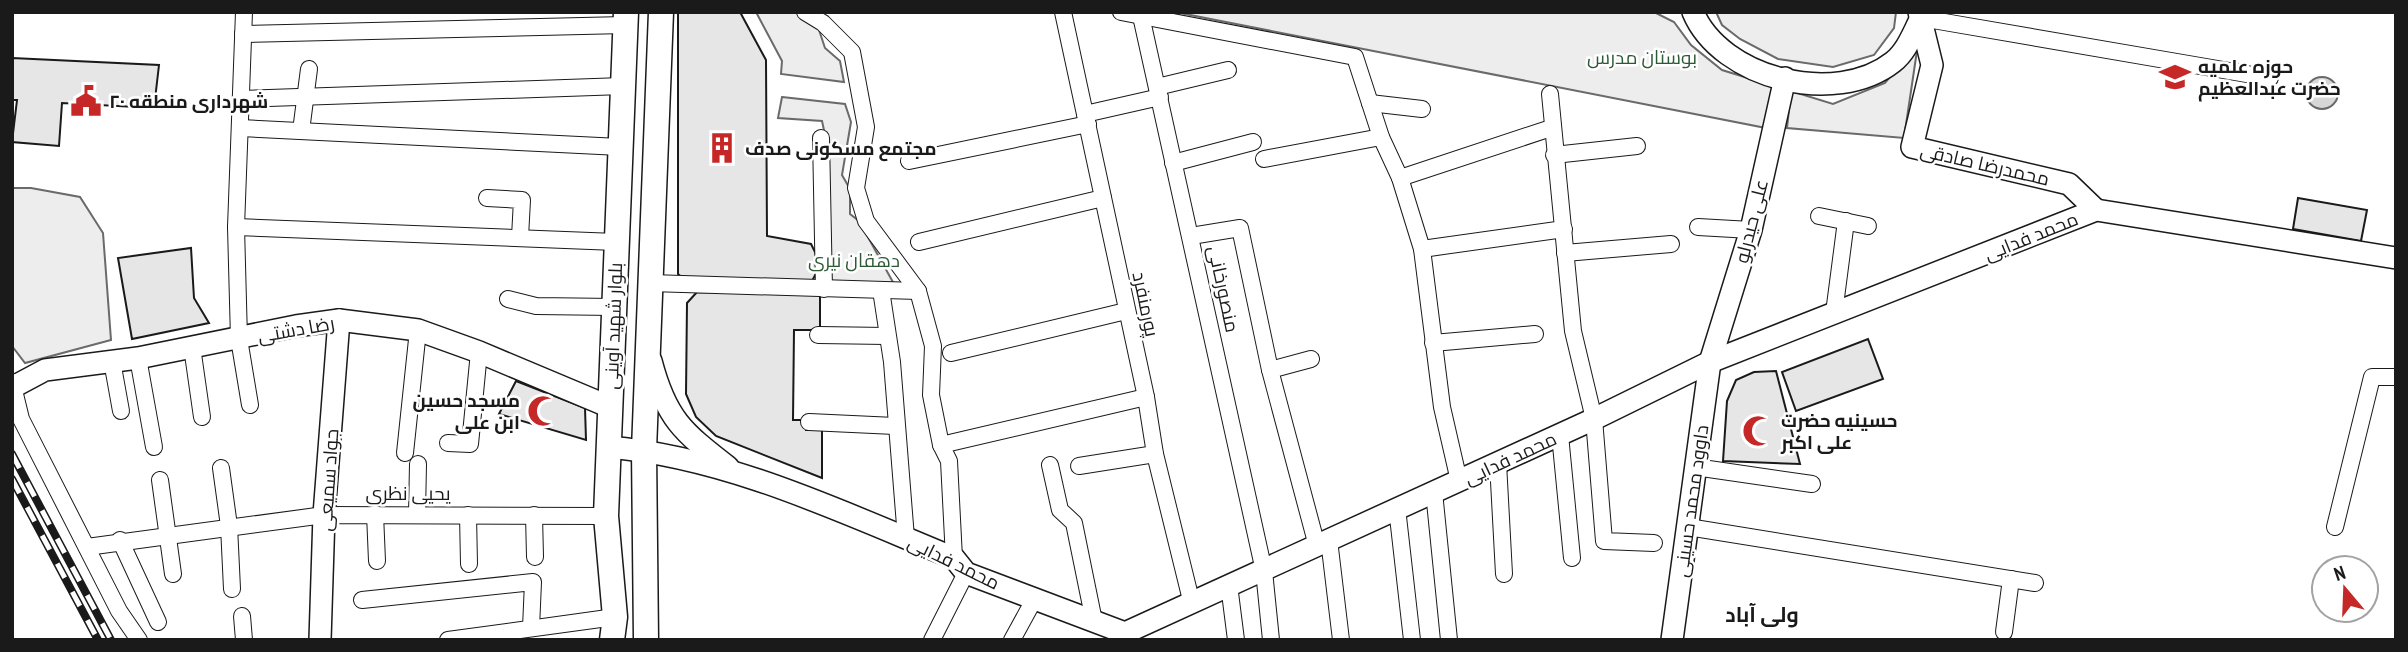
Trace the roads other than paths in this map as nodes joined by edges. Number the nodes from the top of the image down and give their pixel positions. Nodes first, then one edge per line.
1 (244, 12) edge
2 (661, 12) edge
3 (805, 12) edge
4 (1063, 12) edge
5 (1121, 12) edge
6 (1691, 14) edge
7 (1920, 15) edge
8 (1141, 16) junction
9 (626, 19) edge
10 (460, 20) edge
11 (243, 34) junction
12 (309, 69) dead end
13 (1228, 69) dead end
14 (1785, 78) junction
15 (2270, 78) dead end
16 (623, 86) junction
17 (1159, 92) junction
18 (1550, 94) dead end
19 (306, 96) junction
20 (241, 99) junction
21 (1370, 103) junction
22 (1422, 109) dead end
23 (1086, 119) junction
24 (240, 128) junction
25 (1551, 128) junction
26 (301, 131) junction
27 (1381, 137) junction
28 (821, 138) dead end
29 (1253, 142) dead end
30 (1637, 146) dead end
31 (620, 147) junction
32 (1555, 155) junction
33 (1264, 159) dead end
34 (909, 161) dead end
35 (1173, 163) junction
36 (1400, 178) junction
37 (487, 198) dead end
38 (1103, 198) junction
39 (2096, 210) junction
40 (1819, 216) dead end
41 (1846, 221) junction
42 (1868, 226) dead end
43 (236, 227) junction
44 (1698, 227) dead end
45 (1564, 229) junction
46 (1751, 230) junction
47 (1191, 236) junction
48 (520, 237) junction
49 (616, 242) junction
50 (919, 242) dead end
51 (1671, 244) dead end
52 (1422, 249) junction
53 (1565, 253) junction
54 (2396, 258) edge
55 (650, 283) junction
56 (824, 289) junction
57 (881, 290) junction
58 (918, 291) junction
59 (508, 299) dead end
60 (614, 307) junction
61 (1126, 311) junction
62 (1833, 313) junction
63 (339, 320) junction
64 (418, 330) junction
65 (1535, 334) dead end
66 (818, 335) dead end
67 (887, 336) junction
68 (239, 339) junction
69 (1433, 343) junction
70 (192, 347) junction
71 (648, 351) junction
72 (479, 352) junction
73 (951, 353) dead end
74 (138, 358) junction
75 (1311, 359) dead end
76 (111, 361) junction
77 (1710, 362) junction
78 (1270, 370) junction
79 (2396, 377) edge
80 (14, 384) edge
81 (1146, 397) junction
82 (250, 405) dead end
83 (610, 407) junction
84 (121, 411) dead end
85 (202, 417) dead end
86 (1594, 419) junction
87 (809, 422) dead end
88 (895, 426) junction
89 (1560, 435) junction
90 (448, 443) dead end
91 (941, 445) junction
92 (154, 447) dead end
93 (608, 447) junction
94 (644, 450) junction
95 (1155, 454) junction
96 (1498, 463) junction
97 (1050, 465) dead end
98 (1079, 466) dead end
99 (1695, 467) junction
100 (221, 468) dead end
101 (736, 473) junction
102 (160, 480) dead end
103 (1459, 481) junction
104 (1812, 484) dead end
105 (1434, 492) junction
106 (1397, 508) junction
107 (375, 514) junction
108 (417, 514) junction
109 (324, 515) junction
110 (468, 515) junction
111 (534, 515) junction
112 (606, 516) junction
113 (229, 526) junction
114 (1688, 527) junction
115 (2335, 527) dead end
116 (167, 534) junction
117 (906, 538) junction
118 (120, 540) junction
119 (1323, 543) junction
120 (1654, 543) dead end
121 (87, 547) junction
122 (535, 557) dead end
123 (1572, 558) dead end
124 (377, 561) dead end
125 (469, 564) dead end
126 (960, 565) junction
127 (1264, 571) junction
128 (173, 574) dead end
129 (1504, 574) dead end
130 (2011, 579) junction
131 (2035, 583) dead end
132 (1229, 586) junction
133 (232, 589) dead end
134 (1035, 598) junction
135 (362, 600) dead end
136 (1192, 604) junction
137 (242, 616) dead end
138 (1094, 621) junction
139 (158, 622) dead end
140 (531, 628) junction
141 (613, 629) edge
142 (2004, 632) dead end
143 (1126, 636) edge
144 (139, 640) edge
145 (244, 640) edge
146 (320, 640) edge
147 (448, 640) edge
148 (646, 640) edge
149 (932, 640) edge
150 (1012, 640) edge
151 (1236, 640) edge
152 (1271, 640) edge
153 (1341, 640) edge
154 (1412, 640) edge
155 (1449, 640) edge
156 (1672, 640) edge

1 - 11 street
2 - 55 main road, بلوار شهید آوینی
3 - 58 street
4 - 23 street, پورمنفرد
5 - 8 street
6 - 14 street
7 - 14 street
7 - 15 street
7 - 39 street, محمدرضا صادقی
8 - 17 street, منصورخانی
8 - 21 street
9 - 10 street
9 - 16 main road, بلوار شهید آوینی
10 - 11 street
11 - 20 street
12 - 19 street
13 - 17 street
14 - 46 street, علی حیدرلو
16 - 19 street
16 - 31 main road, بلوار شهید آوینی
17 - 23 street
17 - 35 street, منصورخانی
18 - 25 street
19 - 20 street
19 - 26 street
20 - 24 street
21 - 22 street
21 - 27 street
23 - 34 street
23 - 38 street, پورمنفرد
24 - 26 street
24 - 43 street
25 - 32 street
25 - 36 street
26 - 31 street
27 - 33 street
27 - 36 street
28 - 56 street
29 - 35 street
30 - 32 street
31 - 49 main road, بلوار شهید آوینی
32 - 45 street
35 - 47 street, منصورخانی
36 - 52 street
37 - 48 street
38 - 50 street
38 - 61 street, پورمنفرد
39 - 54 street, محمد فدایی
39 - 62 street, محمد فدایی
40 - 41 street
41 - 42 street
41 - 62 street
43 - 48 street
43 - 68 street
44 - 46 street
45 - 52 street
45 - 53 street
46 - 77 street, علی حیدرلو
47 - 78 street
47 - 127 street, منصورخانی
48 - 49 street
49 - 60 main road, بلوار شهید آوینی
51 - 53 street
52 - 69 street
53 - 86 street
55 - 56 street
55 - 71 main road, بلوار شهید آوینی
56 - 57 street
57 - 58 street
57 - 67 street
58 - 91 street
59 - 60 street
60 - 83 main road, بلوار شهید آوینی
61 - 73 street
61 - 81 street, پورمنفرد
62 - 77 street, محمد فدایی
63 - 64 street, رضا دشتی
63 - 68 street, رضا دشتی
63 - 109 street, جواد سمیعی
64 - 72 street, رضا دشتی
64 - 108 street
65 - 69 street
66 - 67 street
67 - 88 street
68 - 70 street, رضا دشتی
68 - 82 street
69 - 103 street
70 - 74 street, رضا دشتی
70 - 85 street
71 - 94 main road, بلوار شهید آوینی
71 - 101 street
72 - 83 street, رضا دشتی
72 - 90 street
74 - 76 street, رضا دشتی
74 - 92 street
75 - 78 street
76 - 80 street, رضا دشتی
76 - 84 street
77 - 86 street, محمد فدایی
77 - 99 street, داوود محمد حسینی
78 - 119 street
79 - 115 street
80 - 121 street
81 - 91 street
81 - 95 street, پورمنفرد
83 - 93 main road, بلوار شهید آوینی
86 - 89 street, محمد فدایی
86 - 120 street
87 - 88 street
88 - 117 street
89 - 96 street, محمد فدایی
89 - 123 street
91 - 126 street
93 - 94 street, محمد فدایی
93 - 112 main road, بلوار شهید آوینی
94 - 101 street, محمد فدایی
94 - 148 main road, بلوار شهید آوینی
95 - 98 street
95 - 136 street, پورمنفرد
96 - 103 street, محمد فدایی
96 - 129 street
97 - 138 street
99 - 104 street
99 - 114 street, داوود محمد حسینی
100 - 113 street
101 - 117 street, محمد فدایی
102 - 116 street
103 - 105 street, محمد فدایی
105 - 106 street, محمد فدایی
105 - 155 street
106 - 119 street, محمد فدایی
106 - 154 street
107 - 108 street, یحیی نظری
107 - 109 street, یحیی نظری
107 - 124 street
108 - 110 street, یحیی نظری
109 - 113 street, یحیی نظری
109 - 146 street, جواد سمیعی
110 - 111 street, یحیی نظری
110 - 125 street
111 - 112 street, یحیی نظری
111 - 122 street
112 - 141 main road, بلوار شهید آوینی
113 - 116 street, یحیی نظری
113 - 133 street
114 - 130 street
114 - 156 street, داوود محمد حسینی
116 - 118 street, یحیی نظری
116 - 128 street
117 - 126 street, محمد فدایی
118 - 121 street, یحیی نظری
118 - 139 street
119 - 127 street, محمد فدایی
119 - 153 street
121 - 144 street
126 - 134 street, محمد فدایی
126 - 149 street
127 - 132 street, محمد فدایی
127 - 152 street, منصورخانی
130 - 131 street
130 - 142 street
132 - 136 street, محمد فدایی
132 - 151 street
134 - 138 street, محمد فدایی
134 - 150 street
135 - 140 street
136 - 143 street, محمد فدایی
137 - 145 street
138 - 143 street, محمد فدایی
140 - 141 street
140 - 147 street

